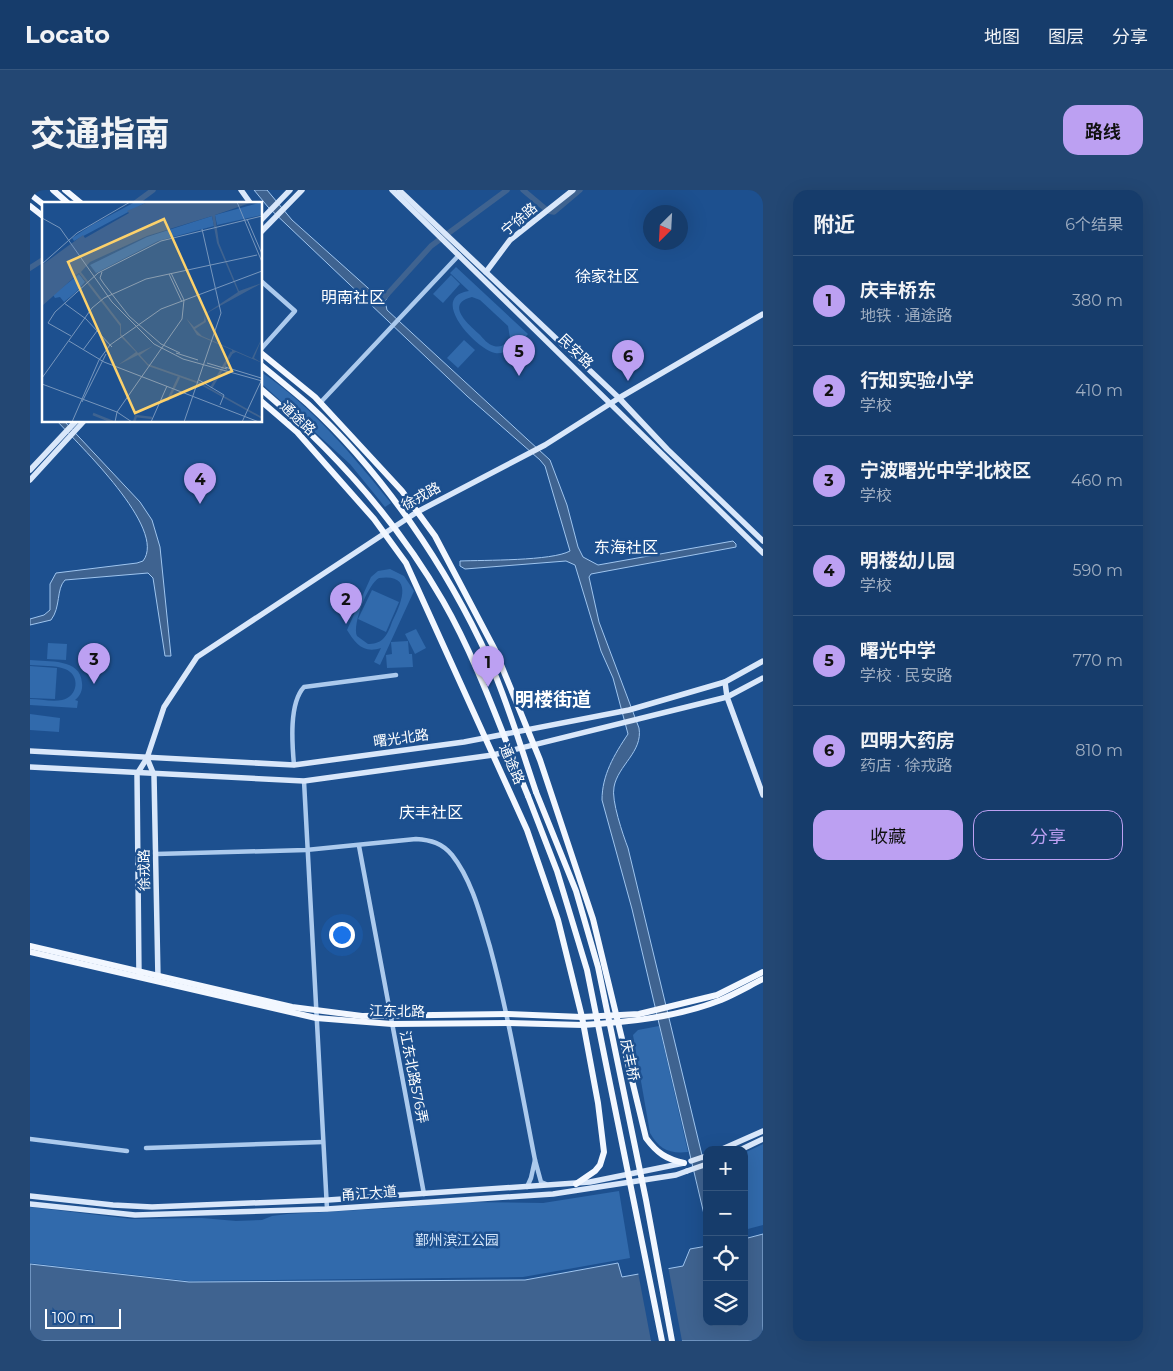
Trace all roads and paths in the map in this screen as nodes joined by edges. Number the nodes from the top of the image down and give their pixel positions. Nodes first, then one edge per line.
1 (53, 190) edge
2 (65, 190) edge
3 (241, 190) edge
4 (290, 190) edge
5 (302, 190) edge
6 (392, 190) edge
7 (399, 190) edge
8 (573, 190) edge
9 (30, 194) edge
10 (67, 202) edge
11 (80, 202) edge
12 (250, 202) edge
13 (42, 203) edge
14 (30, 206) edge
15 (42, 215) edge
16 (263, 218) edge
17 (267, 226) junction
18 (436, 229) junction
19 (262, 231) edge
20 (452, 244) junction
21 (459, 255) junction
22 (486, 272) junction
23 (262, 282) edge
24 (763, 314) edge
25 (262, 348) edge
26 (262, 354) edge
27 (262, 366) edge
28 (262, 390) edge
29 (619, 398) junction
30 (262, 402) edge
31 (320, 403) junction
32 (612, 403) junction
33 (81, 422) edge
34 (58, 444) junction
35 (30, 470) edge
36 (30, 480) edge
37 (417, 512) junction
38 (406, 519) junction
39 (395, 526) junction
40 (384, 533) junction
41 (763, 541) edge
42 (763, 553) edge
43 (763, 661) edge
44 (396, 675) dead end
45 (763, 678) edge
46 (725, 682) junction
47 (727, 697) junction
48 (528, 729) junction
49 (516, 732) junction
50 (503, 735) junction
51 (487, 738) junction
52 (534, 744) junction
53 (521, 747) junction
54 (509, 750) junction
55 (30, 752) edge
56 (493, 755) junction
57 (147, 758) junction
58 (294, 765) junction
59 (30, 767) edge
60 (137, 774) junction
61 (154, 775) junction
62 (304, 781) junction
63 (536, 792) joint
64 (763, 795) edge
65 (528, 796) joint
66 (359, 846) junction
67 (306, 850) junction
68 (156, 854) junction
69 (30, 946) edge
70 (30, 952) edge
71 (763, 972) edge
72 (139, 975) junction
73 (158, 979) junction
74 (763, 979) edge
75 (671, 1011) junction
76 (508, 1014) junction
77 (316, 1015) junction
78 (390, 1016) junction
79 (582, 1017) junction
80 (619, 1019) junction
81 (509, 1023) junction
82 (392, 1024) junction
83 (583, 1025) junction
84 (763, 1131) edge
85 (30, 1139) edge
86 (763, 1139) edge
87 (323, 1142) junction
88 (729, 1146) edge
89 (748, 1146) edge
90 (146, 1148) dead end
91 (127, 1151) dead end
92 (703, 1157) edge
93 (535, 1160) junction
94 (684, 1163) junction
95 (703, 1165) edge
96 (576, 1184) junction
97 (552, 1186) junction
98 (526, 1188) junction
99 (424, 1194) junction
100 (30, 1196) edge
101 (328, 1200) junction
102 (30, 1204) edge
103 (327, 1208) junction
104 (662, 1341) edge
105 (672, 1341) edge

1 - 10 main road
2 - 11 main road
3 - 12 main road
4 - 16 main road
5 - 17 main road
6 - 18 main road, 民安路
7 - 18 main road, 民安路
8 - 22 main road, 宁徐路
9 - 13 main road
14 - 15 main road
16 - 17 main road
17 - 19 main road
18 - 20 main road, 民安路
20 - 21 main road, 民安路
20 - 22 main road, 民安路
21 - 31 street
21 - 32 main road, 民安路
22 - 29 main road, 民安路
23 - 25 street
24 - 29 main road, 徐戎路
26 - 31 main road, 通途路
27 - 38 main road, 通途路
28 - 39 main road, 通途路
29 - 32 main road, 徐戎路
29 - 41 main road, 民安路
30 - 40 main road, 通途路
31 - 37 main road, 通途路
32 - 37 main road, 徐戎路
32 - 42 main road, 民安路
33 - 34 main road
34 - 35 main road
34 - 36 main road
37 - 38 main road, 徐戎路
37 - 48 main road, 通途路
38 - 39 main road, 徐戎路
38 - 49 main road, 通途路
39 - 40 main road, 徐戎路
39 - 50 main road, 通途路
40 - 51 main road, 通途路
40 - 57 main road, 徐戎路
43 - 46 main road, 曙光北路
44 - 58 street
45 - 47 main road
46 - 47 main road
46 - 48 main road, 曙光北路
47 - 52 main road
47 - 64 main road
48 - 49 main road, 曙光北路
48 - 52 main road, 通途路
49 - 50 main road, 曙光北路
49 - 53 main road, 通途路
50 - 51 main road, 曙光北路
50 - 54 main road, 通途路
51 - 56 main road, 通途路
51 - 58 main road, 曙光北路
52 - 53 main road
52 - 80 main road, 通途路
53 - 54 main road
53 - 63 main road, 通途路
54 - 56 main road
54 - 65 main road, 通途路
55 - 57 main road, 曙光北路
56 - 62 main road
56 - 79 main road, 通途路
57 - 58 main road, 曙光北路
57 - 60 main road, 徐戎路
57 - 61 main road, 徐戎路
59 - 60 main road
60 - 61 main road
60 - 72 main road, 徐戎路
61 - 62 main road
61 - 68 main road, 徐戎路
62 - 67 street
63 - 105 main road, 庆丰桥, bridge
65 - 104 main road, 庆丰桥, bridge
66 - 67 street
66 - 76 street
66 - 78 street, 江东北路576弄
67 - 68 street
67 - 77 street
68 - 73 main road, 徐戎路
69 - 72 main road, 江东北路
70 - 72 main road, 江东北路
71 - 75 main road, 江东北路
72 - 73 main road, 江东北路
73 - 77 main road, 江东北路
74 - 75 main road, 江东北路
75 - 80 main road, 江东北路
76 - 78 main road, 江东北路
76 - 79 main road, 江东北路
76 - 81 street
77 - 78 main road, 江东北路
77 - 82 main road, 江东北路
77 - 87 street
78 - 82 street, 江东北路576弄
79 - 80 main road, 江东北路
79 - 83 main road, 通途路
80 - 83 main road, 江东北路
80 - 94 main road, 通途路
81 - 82 main road, 江东北路
81 - 83 main road, 江东北路
81 - 93 street
82 - 99 street, 江东北路576弄
83 - 96 main road, 通途路
84 - 88 main road
85 - 91 street
86 - 89 main road
87 - 90 street
87 - 101 street
92 - 94 main road, 甬江大道, bridge
93 - 97 street
93 - 98 street
94 - 96 main road, 甬江大道
95 - 103 main road, 甬江大道, bridge
96 - 97 main road, 甬江大道
97 - 98 main road, 甬江大道
98 - 99 main road, 甬江大道
99 - 101 main road, 甬江大道
100 - 101 main road, 甬江大道
101 - 103 street
102 - 103 main road, 甬江大道

